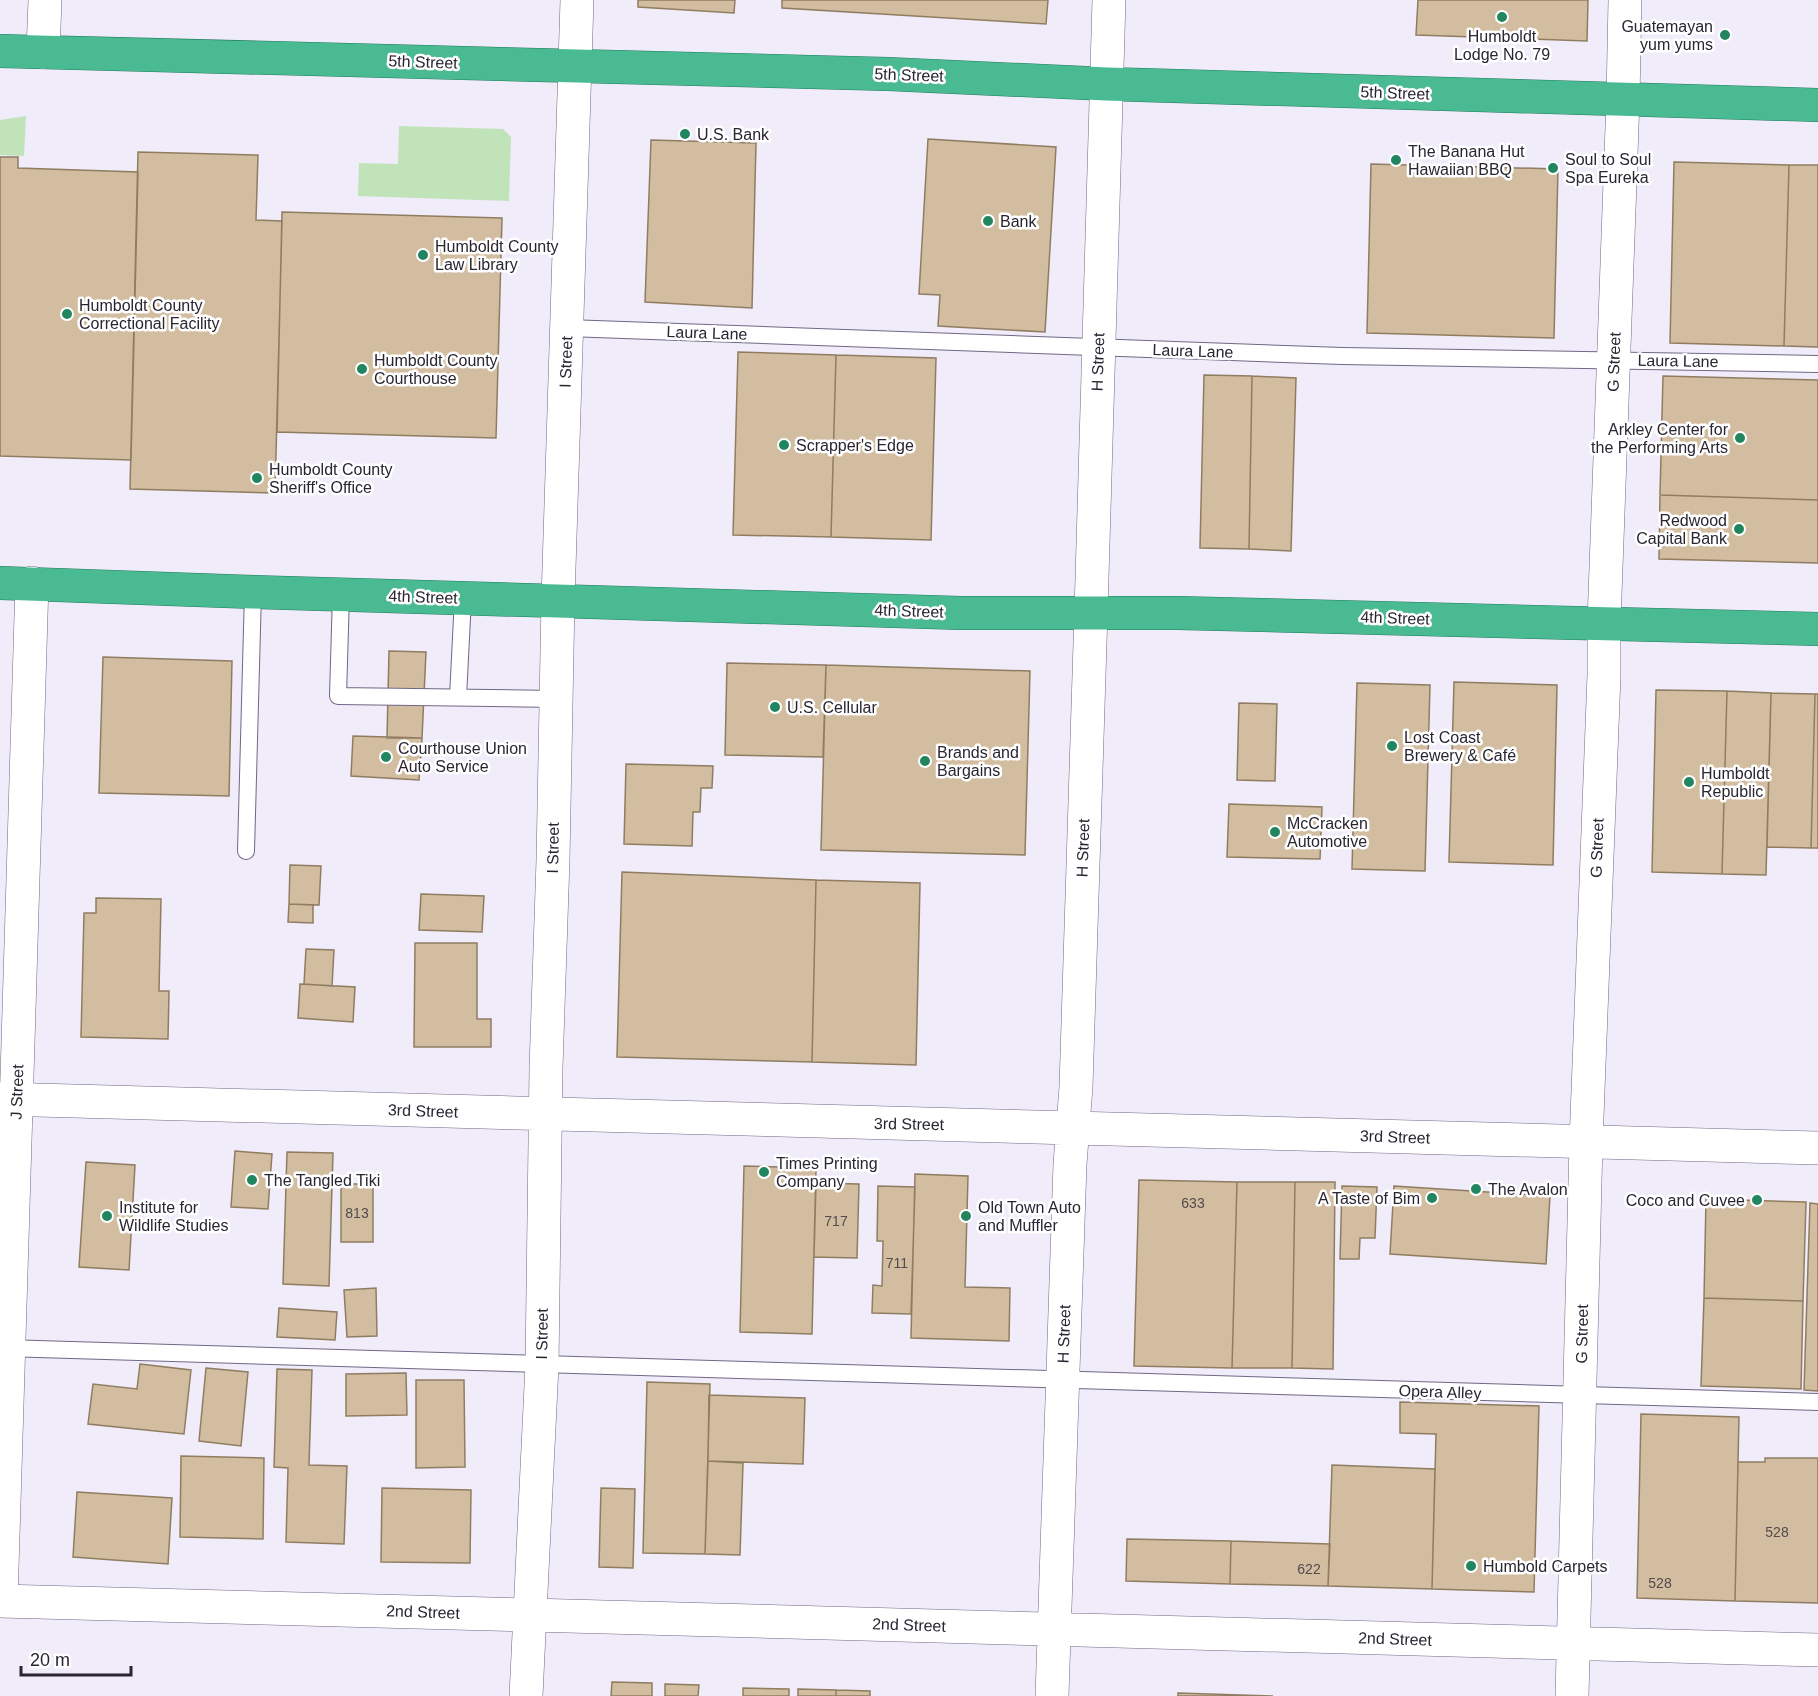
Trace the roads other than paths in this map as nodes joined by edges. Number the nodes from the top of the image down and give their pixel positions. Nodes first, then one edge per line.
1 (45, 0) edge
2 (577, 0) edge
3 (1109, 0) edge
4 (1625, 0) edge
5 (0, 51) edge
6 (43, 52) junction
7 (574, 67) junction
8 (1107, 84) junction
9 (1623, 99) junction
10 (1818, 105) edge
11 (567, 328) junction
12 (1098, 347) junction
13 (1614, 359) junction
14 (1818, 364) edge
15 (0, 583) edge
16 (32, 583) junction
17 (253, 592) junction
18 (341, 594) junction
19 (464, 598) junction
20 (558, 600) junction
21 (1090, 612) junction
22 (1604, 624) junction
23 (1818, 629) edge
24 (458, 697) junction
25 (556, 699) junction
26 (246, 851) dead end
27 (8, 1099) edge
28 (546, 1114) junction
29 (1073, 1129) junction
30 (1586, 1143) junction
31 (1818, 1148) edge
32 (5, 1348) edge
33 (542, 1365) junction
34 (1062, 1381) junction
35 (1581, 1396) junction
36 (1818, 1402) edge
37 (1, 1601) edge
38 (530, 1615) junction
39 (1055, 1630) junction
40 (1574, 1644) junction
41 (1818, 1650) edge
42 (526, 1696) edge
43 (1052, 1696) edge
44 (1572, 1696) edge

1 - 6 street
2 - 7 street, I Street
3 - 8 street, H Street
4 - 9 street, G Street
5 - 6 highway, 5th Street
6 - 7 highway, 5th Street
7 - 8 highway, 5th Street
7 - 11 street, I Street
8 - 9 highway, 5th Street
8 - 12 street, H Street
9 - 10 highway, 5th Street
9 - 13 street, G Street
11 - 12 lane, Laura Lane
11 - 20 street, I Street
12 - 13 lane, Laura Lane
12 - 21 street, H Street
13 - 14 lane, Laura Lane
13 - 22 street, G Street
15 - 16 highway, 4th Street
16 - 17 highway, 4th Street
16 - 27 street, J Street
17 - 18 highway, 4th Street
17 - 26 lane
18 - 19 highway, 4th Street
18 - 24 lane
19 - 20 highway, 4th Street
19 - 24 lane
20 - 21 highway, 4th Street
20 - 25 street, I Street
21 - 22 highway, 4th Street
21 - 29 street, H Street
22 - 23 highway, 4th Street
22 - 30 street, G Street
24 - 25 lane
25 - 28 street, I Street
27 - 28 street, 3rd Street
27 - 32 street, J Street
28 - 29 street, 3rd Street
28 - 33 street, I Street
29 - 30 street, 3rd Street
29 - 34 street, H Street
30 - 31 street, 3rd Street
30 - 35 street, G Street
32 - 33 lane, Opera Alley
32 - 37 street, J Street
33 - 34 lane, Opera Alley
33 - 38 street, I Street
34 - 35 lane, Opera Alley
34 - 39 street, H Street
35 - 36 lane, Opera Alley
35 - 40 street, G Street
37 - 38 street, 2nd Street
38 - 39 street, 2nd Street
38 - 42 street, I Street
39 - 40 street, 2nd Street
39 - 43 street, H Street
40 - 41 street, 2nd Street
40 - 44 street, G Street

